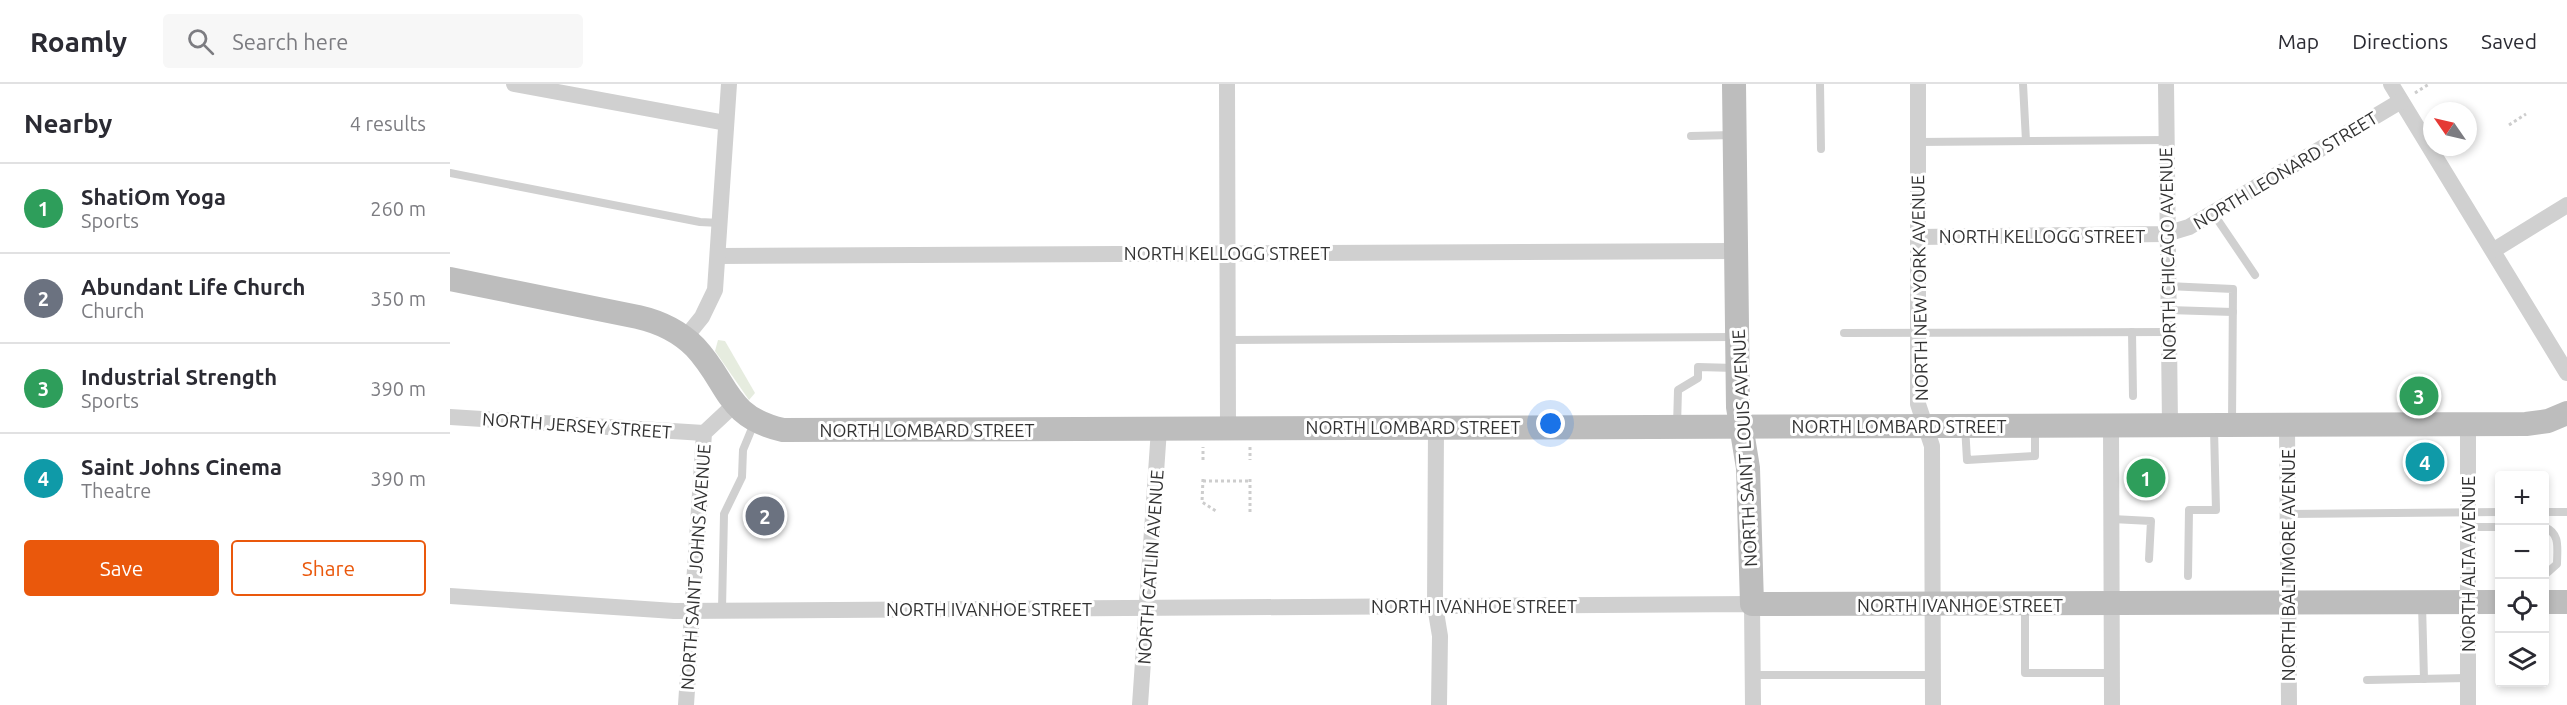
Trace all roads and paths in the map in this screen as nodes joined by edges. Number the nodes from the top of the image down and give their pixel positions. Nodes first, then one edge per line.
1 (514, 84) edge
2 (729, 84) edge
3 (1227, 84) edge
4 (1734, 84) edge
5 (1820, 84) edge
6 (1918, 84) edge
7 (2023, 84) edge
8 (2166, 84) edge
9 (2391, 84) edge
10 (2401, 101) junction
11 (2526, 114) dead end
12 (726, 123) junction
13 (2509, 125) dead end
14 (1734, 135) junction
15 (1691, 136) dead end
16 (2166, 140) junction
17 (2026, 141) junction
18 (1918, 142) junction
19 (1821, 149) dead end
20 (450, 173) edge
21 (2567, 205) edge
22 (2213, 213) junction
23 (720, 223) junction
24 (2166, 234) junction
25 (1918, 237) junction
26 (2494, 250) junction
27 (1736, 251) junction
28 (1228, 253) junction
29 (718, 256) junction
30 (2255, 275) dead end
31 (450, 279) edge
32 (2167, 286) junction
33 (2168, 310) junction
34 (2233, 312) junction
35 (2132, 332) junction
36 (2168, 332) junction
37 (1844, 333) dead end
38 (1920, 333) junction
39 (1737, 337) junction
40 (685, 338) junction
41 (1228, 340) junction
42 (1738, 368) junction
43 (2567, 373) edge
44 (2133, 396) dead end
45 (734, 405) junction
46 (2567, 413) edge
47 (450, 417) edge
48 (756, 420) junction
49 (2468, 423) junction
50 (2170, 425) junction
51 (2223, 425) junction
52 (2287, 425) junction
53 (1677, 426) junction
54 (1742, 426) junction
55 (1926, 426) junction
56 (1965, 426) junction
57 (2035, 426) junction
58 (2111, 426) junction
59 (1436, 427) junction
60 (1228, 428) junction
61 (1159, 429) junction
62 (704, 433) junction
63 (1203, 447) dead end
64 (1250, 447) dead end
65 (1203, 460) dead end
66 (1250, 460) dead end
67 (1216, 511) dead end
68 (1250, 512) dead end
69 (2549, 512) edge
70 (2567, 512) edge
71 (2495, 513) edge
72 (2288, 514) junction
73 (2112, 519) junction
74 (2468, 520) junction
75 (2495, 526) edge
76 (2549, 529) edge
77 (2149, 559) dead end
78 (2549, 571) edge
79 (2188, 576) dead end
80 (450, 596) edge
81 (2468, 602) junction
82 (2495, 602) edge
83 (2549, 602) edge
84 (2567, 602) edge
85 (2421, 603) junction
86 (1752, 604) junction
87 (2025, 604) junction
88 (2113, 604) junction
89 (2289, 604) junction
90 (1435, 606) junction
91 (1933, 606) junction
92 (722, 609) junction
93 (1148, 609) junction
94 (692, 610) junction
95 (2112, 673) junction
96 (1752, 675) junction
97 (1933, 675) junction
98 (2468, 678) junction
99 (2424, 679) junction
100 (2367, 680) dead end
101 (686, 705) edge
102 (1140, 705) edge
103 (1439, 705) edge
104 (1753, 705) edge
105 (1933, 705) edge
106 (2112, 705) edge
107 (2289, 705) edge
108 (2468, 705) edge

1 - 12 street
2 - 12 street
3 - 28 street
4 - 14 main road, NORTH SAINT LOUIS AVENUE
5 - 19 lane
6 - 18 street, NORTH NEW YORK AVENUE
7 - 17 lane
8 - 16 street, NORTH CHICAGO AVENUE
9 - 10 street
10 - 22 street, NORTH LEONARD STREET
10 - 26 street
11 - 13 path
12 - 23 street
14 - 15 lane
14 - 27 main road, NORTH SAINT LOUIS AVENUE
16 - 17 lane
16 - 24 street, NORTH CHICAGO AVENUE
17 - 18 lane
18 - 25 street, NORTH NEW YORK AVENUE
20 - 23 lane
21 - 26 street
22 - 24 street, NORTH LEONARD STREET
22 - 30 lane
23 - 29 street
24 - 25 street, NORTH KELLOGG STREET
24 - 32 street, NORTH CHICAGO AVENUE
25 - 38 street, NORTH NEW YORK AVENUE
26 - 43 street
27 - 28 street, NORTH KELLOGG STREET
27 - 39 main road, NORTH SAINT LOUIS AVENUE
28 - 29 street, NORTH KELLOGG STREET
28 - 41 street
29 - 40 street
31 - 40 main road, NORTH LOMBARD STREET
32 - 33 street, NORTH CHICAGO AVENUE
32 - 34 lane
33 - 34 lane
33 - 36 street, NORTH CHICAGO AVENUE
34 - 51 lane
35 - 36 lane
35 - 38 lane
35 - 44 lane
36 - 50 street, NORTH CHICAGO AVENUE
37 - 38 lane
38 - 55 street, NORTH NEW YORK AVENUE
39 - 41 lane
39 - 42 main road, NORTH SAINT LOUIS AVENUE
40 - 45 main road, NORTH LOMBARD STREET
41 - 60 street
42 - 53 lane
42 - 54 main road, NORTH SAINT LOUIS AVENUE
45 - 48 main road, NORTH LOMBARD STREET
45 - 62 street, NORTH SAINT JOHNS AVENUE
46 - 49 main road, NORTH LOMBARD STREET
47 - 62 street, NORTH JERSEY STREET
48 - 61 main road, NORTH LOMBARD STREET
48 - 92 lane
49 - 52 main road, NORTH LOMBARD STREET
49 - 74 street, NORTH ALTA AVENUE
50 - 51 main road, NORTH LOMBARD STREET
50 - 58 main road, NORTH LOMBARD STREET
51 - 52 main road, NORTH LOMBARD STREET
51 - 79 lane
52 - 72 street, NORTH BALTIMORE AVENUE
53 - 54 main road, NORTH LOMBARD STREET
53 - 59 main road, NORTH LOMBARD STREET
54 - 55 main road, NORTH LOMBARD STREET
54 - 86 main road, NORTH SAINT LOUIS AVENUE
55 - 56 main road, NORTH LOMBARD STREET
55 - 91 street, NORTH NEW YORK AVENUE
56 - 57 main road, NORTH LOMBARD STREET
56 - 57 lane
57 - 58 main road, NORTH LOMBARD STREET
58 - 73 street
59 - 60 main road, NORTH LOMBARD STREET
59 - 90 street
60 - 61 main road, NORTH LOMBARD STREET
61 - 93 street, NORTH CATLIN AVENUE
62 - 94 street, NORTH SAINT JOHNS AVENUE
63 - 65 path
64 - 66 path
67 - 68 path
69 - 70 lane
71 - 74 lane
72 - 74 lane
72 - 89 street, NORTH BALTIMORE AVENUE
73 - 77 lane
73 - 88 street
74 - 75 lane
74 - 81 street, NORTH ALTA AVENUE
76 - 78 lane
80 - 94 street, NORTH IVANHOE STREET
81 - 82 main road, NORTH IVANHOE STREET
81 - 85 main road, NORTH IVANHOE STREET
81 - 98 street, NORTH ALTA AVENUE
83 - 84 main road
85 - 89 main road, NORTH IVANHOE STREET
85 - 99 lane
86 - 90 street, NORTH IVANHOE STREET
86 - 91 main road, NORTH IVANHOE STREET
86 - 96 street, NORTH SAINT LOUIS AVENUE
87 - 88 main road, NORTH IVANHOE STREET
87 - 91 main road, NORTH IVANHOE STREET
87 - 95 lane
88 - 89 main road, NORTH IVANHOE STREET
88 - 95 street
89 - 107 street, NORTH BALTIMORE AVENUE
90 - 93 street, NORTH IVANHOE STREET
90 - 103 street
91 - 97 street, NORTH NEW YORK AVENUE
92 - 93 street, NORTH IVANHOE STREET
92 - 94 street, NORTH IVANHOE STREET
93 - 102 street, NORTH CATLIN AVENUE
94 - 101 street, NORTH SAINT JOHNS AVENUE
95 - 106 street
96 - 97 lane
96 - 104 street, NORTH SAINT LOUIS AVENUE
97 - 105 street, NORTH NEW YORK AVENUE
98 - 99 lane
98 - 108 street, NORTH ALTA AVENUE
99 - 100 lane

